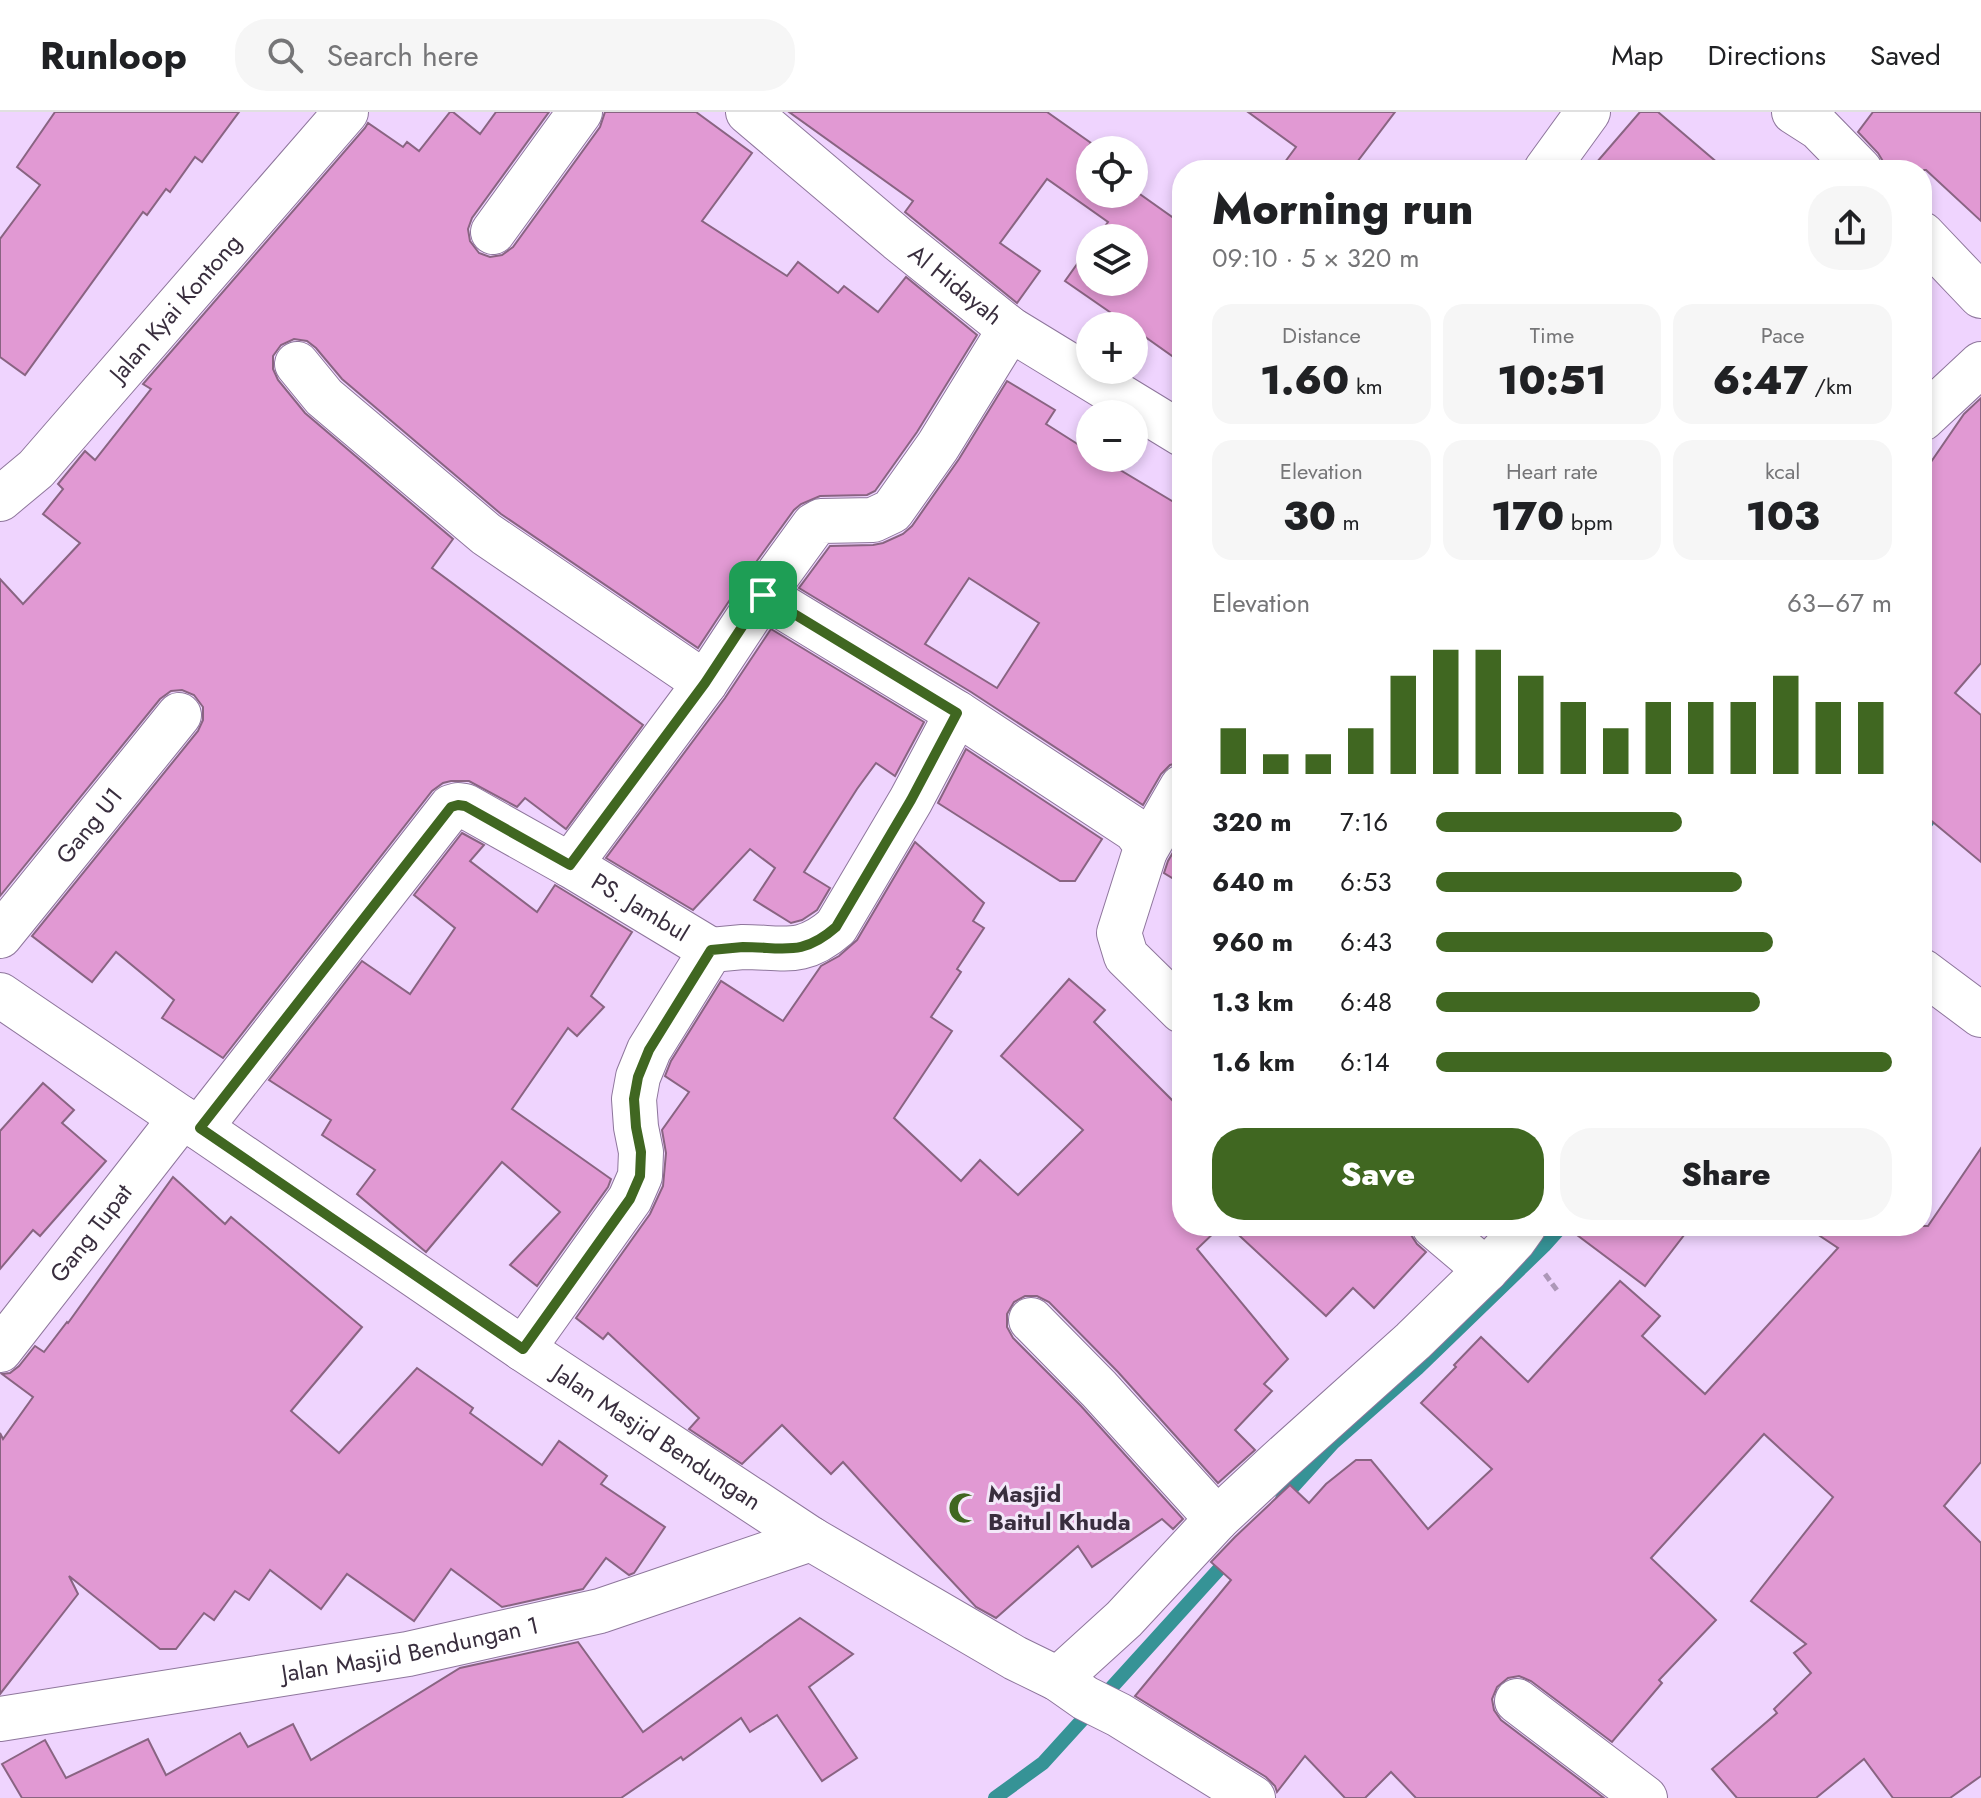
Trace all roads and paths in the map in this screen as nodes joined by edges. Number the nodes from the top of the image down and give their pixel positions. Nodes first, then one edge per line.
1 (346, 112) edge
2 (580, 112) edge
3 (748, 112) edge
4 (1588, 112) edge
5 (1815, 117) edge
6 (1553, 160) edge
7 (1852, 160) edge
8 (493, 232) dead end
9 (1932, 245) edge
10 (1981, 296) edge
11 (1010, 329) junction
12 (297, 364) dead end
13 (1981, 364) edge
14 (1932, 410) edge
15 (1172, 428) edge
16 (0, 499) edge
17 (763, 595) junction
18 (705, 683) junction
19 (957, 713) junction
20 (179, 715) dead end
21 (1172, 804) edge
22 (1145, 851) junction
23 (570, 865) junction
24 (0, 936) edge
25 (711, 950) junction
26 (1932, 978) edge
27 (0, 995) edge
28 (1172, 1001) edge
29 (1981, 1015) edge
30 (191, 1123) junction
31 (1446, 1236) edge
32 (1517, 1236) edge
33 (1486, 1270) junction
34 (1541, 1270) dead end
35 (1559, 1293) dead end
36 (1031, 1320) dead end
37 (523, 1349) junction
38 (0, 1350) edge
39 (1217, 1519) junction
40 (811, 1539) junction
41 (1087, 1697) junction
42 (1517, 1701) dead end
43 (0, 1719) edge
44 (1253, 1798) edge
45 (1645, 1798) edge

1 - 16 street, Jalan Kyai Kontong
2 - 8 street
3 - 11 street, Al Hidayah
4 - 6 street
5 - 7 street
9 - 10 street
11 - 15 street, Al Hidayah
11 - 17 street
12 - 18 street
13 - 14 street
17 - 18 street
17 - 19 street
18 - 23 street
19 - 22 street
19 - 25 street
20 - 24 street, Gang U1
21 - 22 street
22 - 28 street
23 - 25 street, PS. Jambul
23 - 30 street, PS. Jambul
25 - 37 street
26 - 29 street
27 - 30 street, Jalan Masjid Bendungan
30 - 37 street, Jalan Masjid Bendungan
30 - 38 street, Gang Tupat
31 - 33 street
32 - 33 street
33 - 39 street
34 - 35 path
36 - 39 street
37 - 40 street, Jalan Masjid Bendungan
39 - 41 street
40 - 41 street, Jalan Masjid Bendungan
40 - 43 street, Jalan Masjid Bendungan 1
41 - 44 street, Jalan Masjid Bendungan
42 - 45 street

